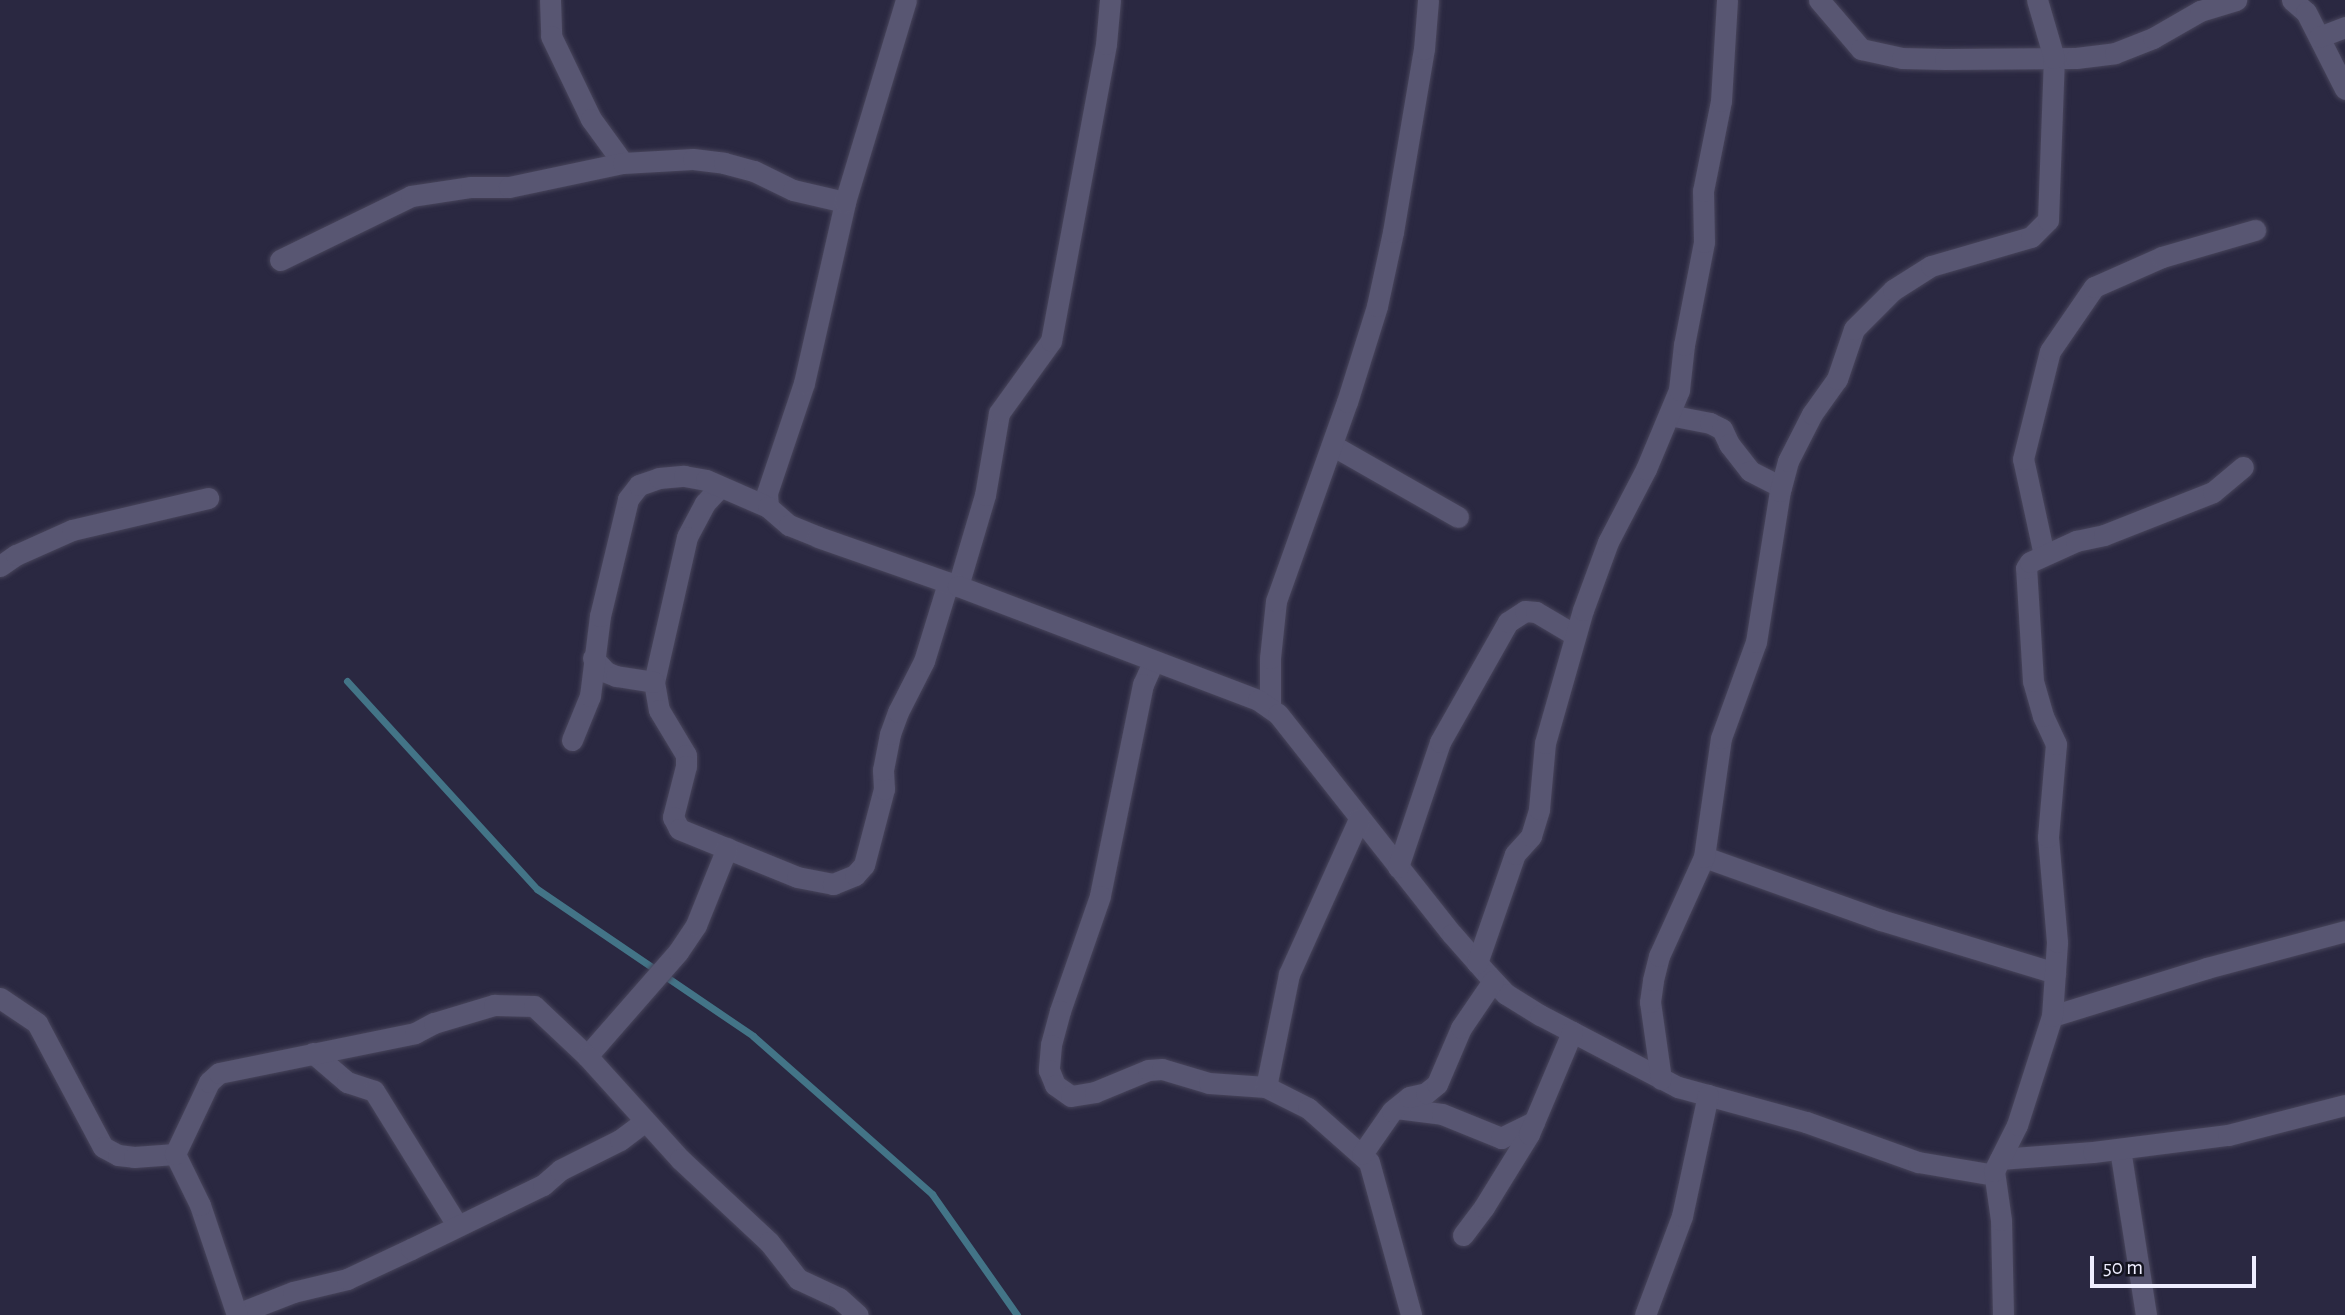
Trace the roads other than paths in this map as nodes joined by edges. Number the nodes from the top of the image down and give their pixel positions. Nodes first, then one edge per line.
1 (550, 0) edge
2 (906, 0) edge
3 (1110, 0) edge
4 (1428, 0) edge
5 (1727, 0) edge
6 (1819, 0) edge
7 (2037, 0) edge
8 (2236, 0) edge
9 (2292, 0) edge
10 (2345, 27) edge
11 (2319, 37) junction
12 (2054, 58) junction
13 (2345, 89) edge
14 (623, 163) junction
15 (845, 202) junction
16 (2255, 230) dead end
17 (279, 260) dead end
18 (1669, 415) junction
19 (1332, 445) junction
20 (2243, 467) dead end
21 (1781, 487) junction
22 (719, 488) junction
23 (208, 498) dead end
24 (768, 507) junction
25 (1458, 517) dead end
26 (2044, 555) junction
27 (0, 566) edge
28 (953, 584) junction
29 (1575, 635) junction
30 (593, 658) junction
31 (1153, 662) junction
32 (654, 682) junction
33 (1270, 708) junction
34 (572, 740) dead end
35 (1359, 819) junction
36 (727, 848) junction
37 (1704, 857) junction
38 (1398, 867) junction
39 (2345, 931) edge
40 (1477, 962) junction
41 (2055, 973) junction
42 (1493, 981) junction
43 (0, 998) edge
44 (2052, 1016) junction
45 (1572, 1032) junction
46 (313, 1052) junction
47 (587, 1056) junction
48 (1661, 1079) junction
49 (1266, 1087) junction
50 (1708, 1095) junction
51 (2345, 1105) edge
52 (1396, 1108) junction
53 (645, 1121) junction
54 (1534, 1122) junction
55 (2120, 1149) junction
56 (176, 1154) junction
57 (1362, 1154) junction
58 (1997, 1167) junction
59 (457, 1225) junction
60 (1463, 1235) dead end
61 (237, 1315) edge
62 (858, 1315) edge
63 (1411, 1315) edge
64 (1645, 1315) edge
65 (2003, 1315) edge
66 (2146, 1315) edge

1 - 14 street
2 - 15 street
3 - 28 street
4 - 19 street
5 - 18 street
6 - 12 street
7 - 12 street
8 - 12 street
9 - 11 street
10 - 11 street
11 - 13 street
12 - 21 street
14 - 15 street
14 - 17 street
15 - 24 street
16 - 26 street
18 - 21 street
18 - 29 street
19 - 25 street
19 - 33 street
20 - 26 street
21 - 37 street
22 - 24 street
22 - 30 street
22 - 32 street
23 - 27 street
24 - 28 street
26 - 41 street
28 - 31 street
28 - 36 street
29 - 38 street
29 - 40 street
30 - 32 street
30 - 34 street
31 - 33 street
31 - 49 street
32 - 36 street
33 - 35 street
35 - 38 street
35 - 49 street
36 - 47 street
37 - 41 street
37 - 48 street
38 - 40 street
39 - 44 street
40 - 42 street
41 - 44 street
42 - 45 street
42 - 52 street
43 - 56 street
44 - 58 street
45 - 48 street
45 - 54 street
46 - 47 street
46 - 56 street
46 - 59 street
47 - 53 street
48 - 50 street
49 - 57 street
50 - 58 street
50 - 64 street
51 - 55 street
52 - 54 street
52 - 57 street
53 - 59 street
53 - 62 street
54 - 60 street
55 - 58 street
55 - 66 street
56 - 61 street
57 - 63 street
58 - 65 street
59 - 61 street

